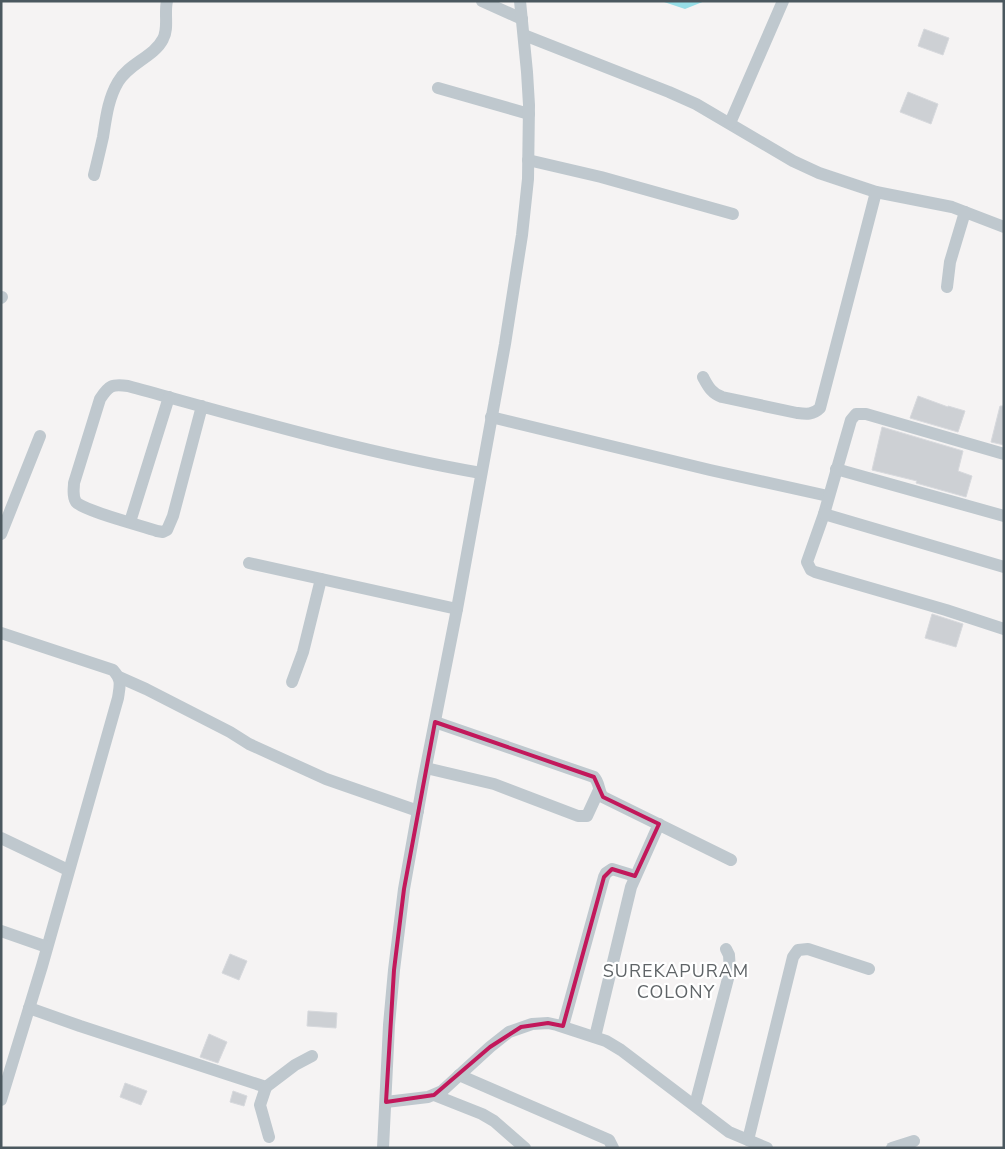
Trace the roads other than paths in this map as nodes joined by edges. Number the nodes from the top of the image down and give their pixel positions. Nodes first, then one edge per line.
1 (167, 1) edge
2 (482, 1) edge
3 (520, 1) edge
4 (783, 1) edge
5 (522, 19) junction
6 (524, 35) junction
7 (438, 88) dead end
8 (529, 114) junction
9 (730, 123) junction
10 (528, 160) junction
11 (94, 175) dead end
12 (876, 192) junction
13 (965, 212) junction
14 (733, 214) dead end
15 (1004, 227) edge
16 (947, 287) dead end
17 (703, 377) dead end
18 (169, 397) junction
19 (202, 406) junction
20 (491, 417) junction
21 (40, 436) dead end
22 (1004, 454) edge
23 (836, 469) junction
24 (481, 473) junction
25 (828, 496) junction
26 (824, 514) junction
27 (1004, 516) edge
28 (130, 522) junction
29 (1, 534) edge
30 (249, 563) dead end
31 (1004, 568) edge
32 (321, 579) junction
33 (458, 609) junction
34 (1004, 629) edge
35 (1, 633) edge
36 (119, 676) junction
37 (292, 682) dead end
38 (435, 722) junction
39 (426, 768) junction
40 (599, 790) junction
41 (418, 810) junction
42 (659, 824) junction
43 (1, 838) edge
44 (731, 860) dead end
45 (68, 870) junction
46 (635, 876) junction
47 (1, 931) edge
48 (47, 947) junction
49 (726, 950) dead end
50 (869, 969) dead end
51 (29, 1008) junction
52 (563, 1026) junction
53 (595, 1037) junction
54 (312, 1056) dead end
55 (460, 1075) junction
56 (266, 1087) junction
57 (434, 1095) junction
58 (1, 1100) edge
59 (386, 1102) junction
60 (695, 1105) junction
61 (269, 1137) dead end
62 (914, 1141) dead end
63 (751, 1144) edge
64 (383, 1148) edge
65 (525, 1148) edge
66 (613, 1148) edge
67 (767, 1148) edge
68 (892, 1148) edge

1 - 11 street
2 - 5 street
3 - 5 street
4 - 9 street
5 - 6 street
6 - 8 street
6 - 9 street
7 - 8 street
8 - 10 street
9 - 12 street
10 - 14 street
10 - 20 street
12 - 13 street
12 - 17 street
13 - 15 street
13 - 16 street
18 - 19 street
18 - 28 street
18 - 28 street
19 - 24 street
19 - 28 street
20 - 24 street
20 - 25 street
21 - 29 street
22 - 23 street
23 - 25 street
23 - 27 street
24 - 33 street
25 - 26 street
26 - 31 street
26 - 34 street
30 - 32 street
32 - 33 street
32 - 37 street
33 - 38 street
35 - 36 street
36 - 41 street
36 - 45 street
38 - 39 street
38 - 40 street
39 - 40 street
39 - 41 street
40 - 42 street
41 - 59 street
42 - 44 street
42 - 46 street
43 - 45 street
45 - 48 street
46 - 52 street
46 - 53 street
47 - 48 street
48 - 51 street
49 - 60 street
50 - 63 street
51 - 56 street
51 - 58 street
52 - 53 street
52 - 55 street
53 - 60 street
54 - 56 street
55 - 57 street
55 - 66 street
56 - 61 street
57 - 59 street
57 - 65 street
59 - 64 street
60 - 63 street
62 - 68 street
63 - 67 street

